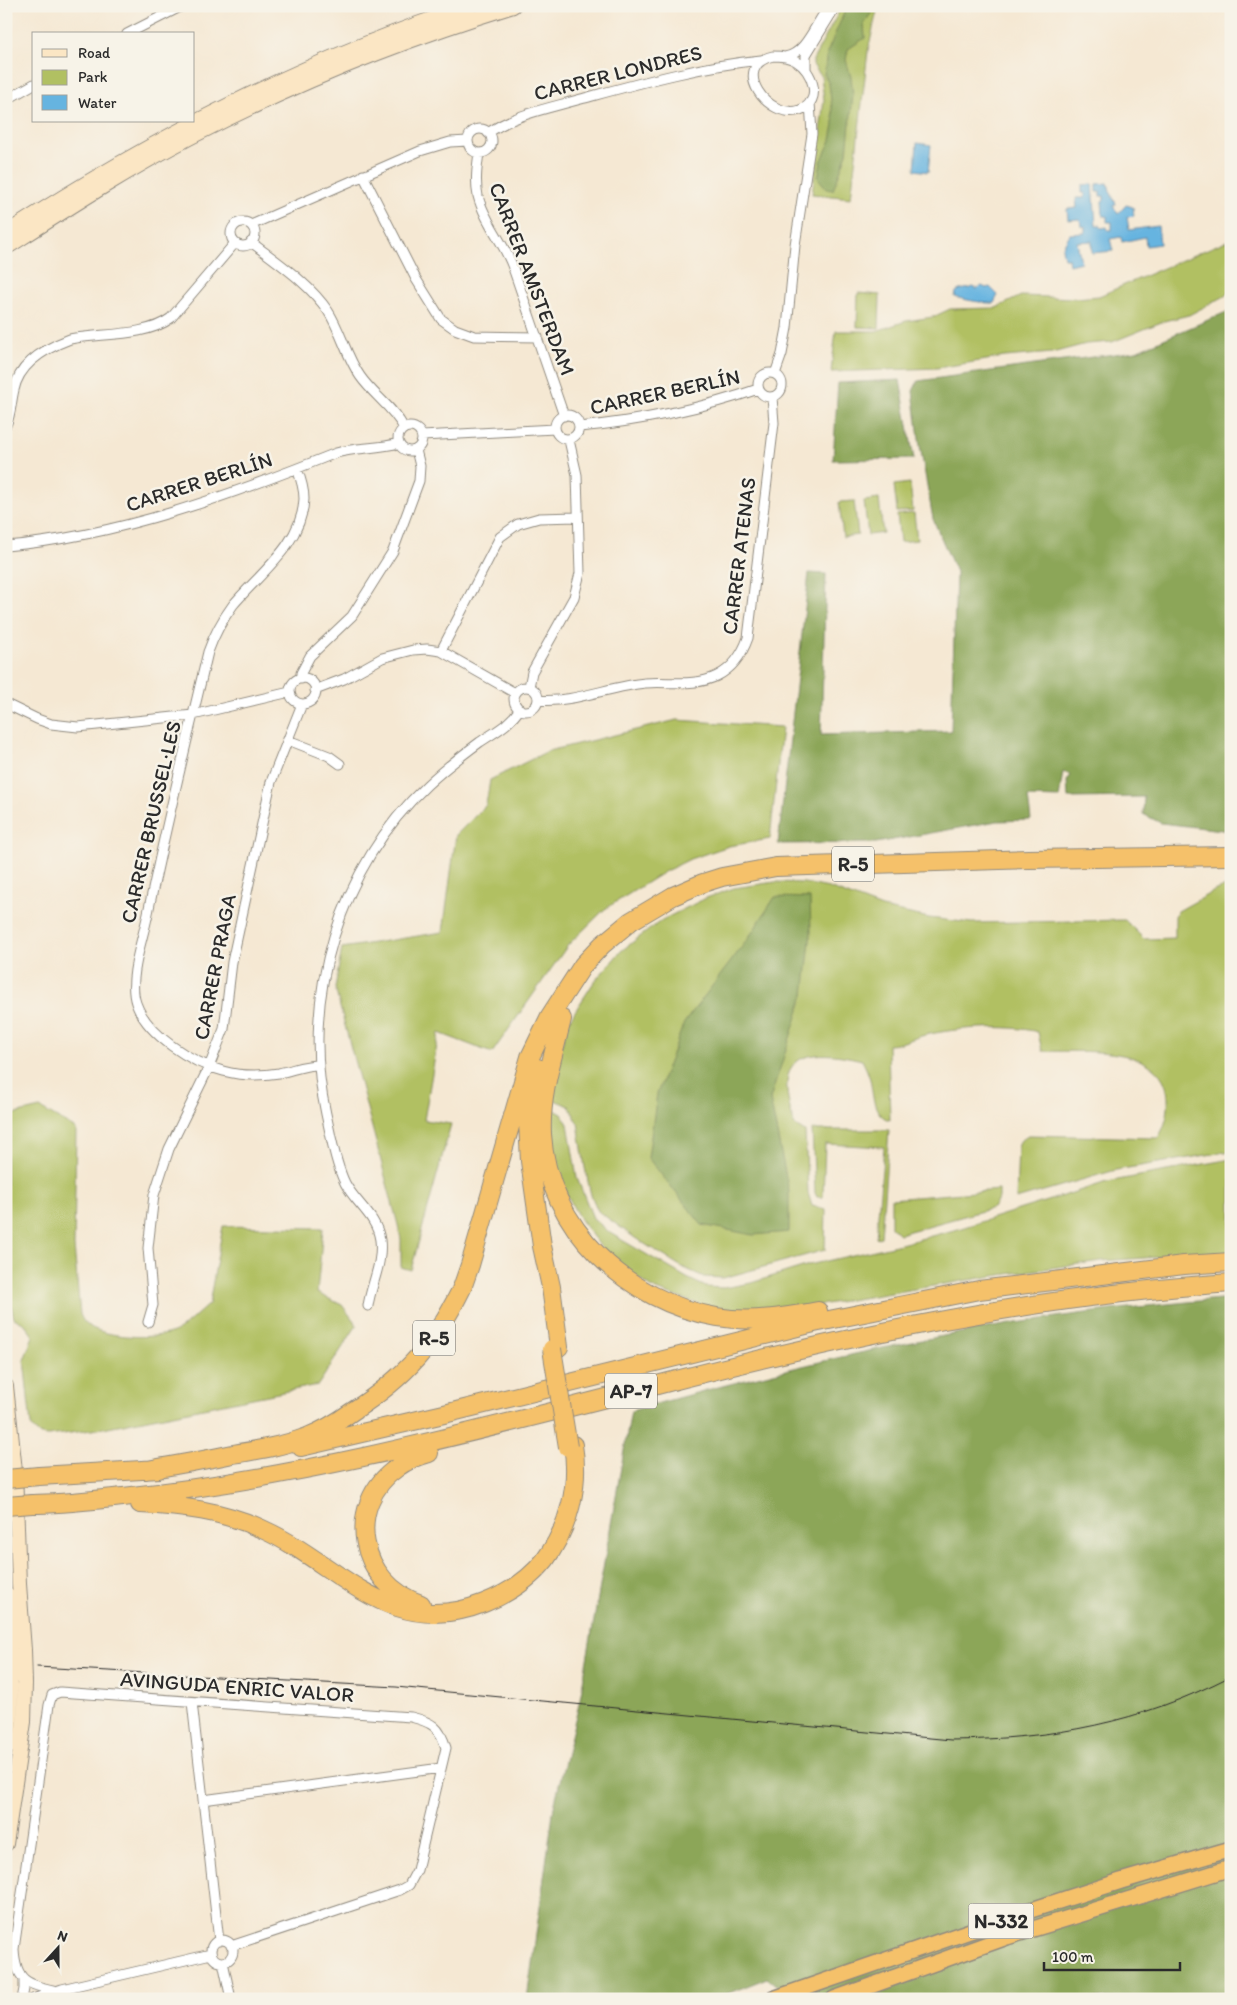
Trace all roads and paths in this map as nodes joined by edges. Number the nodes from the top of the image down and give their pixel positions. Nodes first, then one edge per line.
1 (182, 6) edge
2 (470, 6) edge
3 (513, 6) edge
4 (829, 6) edge
5 (836, 6) edge
6 (132, 32) edge
7 (784, 57) junction
8 (761, 60) junction
9 (806, 70) junction
10 (32, 85) edge
11 (6, 100) edge
12 (810, 102) junction
13 (488, 133) junction
14 (468, 141) junction
15 (479, 153) junction
16 (126, 166) junction
17 (363, 175) junction
18 (252, 225) junction
19 (6, 233) edge
20 (251, 242) junction
21 (235, 243) junction
22 (6, 248) edge
23 (538, 337) junction
24 (775, 374) junction
25 (758, 389) junction
26 (772, 397) junction
27 (564, 416) junction
28 (6, 425) edge
29 (579, 427) junction
30 (404, 428) junction
31 (555, 429) junction
32 (422, 436) junction
33 (569, 440) junction
34 (399, 443) junction
35 (416, 450) junction
36 (298, 469) junction
37 (577, 518) junction
38 (6, 546) edge
39 (441, 651) junction
40 (301, 679) junction
41 (529, 687) junction
42 (315, 690) junction
43 (290, 692) junction
44 (515, 693) junction
45 (538, 700) junction
46 (6, 704) edge
47 (302, 704) junction
48 (520, 709) junction
49 (193, 715) junction
50 (288, 740) junction
51 (340, 764) dead end
52 (1231, 856) edge
53 (1231, 867) edge
54 (562, 1019) junction
55 (543, 1033) junction
56 (319, 1065) junction
57 (209, 1067) junction
58 (1231, 1262) edge
59 (1184, 1265) junction
60 (1231, 1284) edge
61 (368, 1306) dead end
62 (148, 1322) dead end
63 (555, 1348) junction
64 (6, 1386) edge
65 (476, 1431) junction
66 (570, 1446) junction
67 (148, 1470) junction
68 (6, 1480) edge
69 (56, 1504) junction
70 (6, 1506) edge
71 (6, 1593) edge
72 (17, 1650) junction
73 (192, 1702) junction
74 (6, 1749) edge
75 (441, 1768) junction
76 (203, 1800) junction
77 (6, 1844) edge
78 (1231, 1849) edge
79 (1231, 1868) edge
80 (1231, 1876) edge
81 (1125, 1900) junction
82 (219, 1941) junction
83 (231, 1946) junction
84 (212, 1954) junction
85 (223, 1962) junction
86 (24, 1979) junction
87 (57, 1991) junction
88 (773, 1998) edge
89 (22, 1999) edge
90 (33, 1999) edge
91 (231, 1999) edge
92 (834, 1999) edge

1 - 6 street
2 - 16 main road
3 - 16 main road
4 - 7 street
5 - 9 street
7 - 8 street
7 - 9 street
8 - 12 street
8 - 13 street, CARRER LONDRES
9 - 12 street
10 - 11 street
12 - 24 street
13 - 14 street
13 - 15 street
14 - 15 street
14 - 17 street
15 - 23 street, CARRER AMSTERDAM
16 - 19 main road
16 - 22 main road
17 - 18 street
17 - 23 street
18 - 20 street
18 - 21 street
20 - 21 street
20 - 30 street
21 - 28 street
23 - 27 street, CARRER AMSTERDAM
24 - 25 street
24 - 26 street
25 - 26 street
25 - 29 street, CARRER BERLÍN
26 - 45 street, CARRER ATENAS
27 - 29 street
27 - 31 street
29 - 33 street
30 - 32 street
30 - 34 street
31 - 32 street
31 - 33 street
32 - 35 street
33 - 37 street
34 - 35 street
34 - 36 street, CARRER BERLÍN
35 - 40 street
36 - 38 street, CARRER BERLÍN
36 - 49 street, CARRER BRUSSEL·LES
37 - 39 street
37 - 41 street
39 - 42 street
39 - 44 street
40 - 42 street
40 - 43 street
41 - 44 street
41 - 45 street
42 - 47 street
43 - 47 street
43 - 49 street
44 - 48 street
45 - 48 street
46 - 49 street
47 - 50 street, CARRER PRAGA
48 - 56 street
49 - 57 street, CARRER BRUSSEL·LES
50 - 51 street
50 - 57 street, CARRER PRAGA
52 - 55 highway, R-5
53 - 54 highway
54 - 59 highway
54 - 63 highway
55 - 63 highway, R-5
55 - 67 highway, R-5
56 - 57 street, CARRER BRUSSEL·LES
56 - 61 street
57 - 62 street, CARRER PRAGA
58 - 59 highway, AP-7
59 - 67 highway, AP-7
60 - 65 highway, AP-7
63 - 66 highway, R-5, bridge
64 - 72 main road
65 - 66 highway, R-5
65 - 69 highway, AP-7
66 - 69 highway
67 - 68 highway, AP-7, bridge
69 - 70 highway, AP-7, bridge
71 - 72 main road
72 - 74 main road, bridge
72 - 77 main road, bridge
73 - 75 street, AVINGUDA ENRIC VALOR
73 - 76 street
73 - 86 street, AVINGUDA ENRIC VALOR
75 - 76 street
75 - 83 street, AVINGUDA ENRIC VALOR
76 - 82 street
78 - 88 highway, N-332
79 - 81 highway, N-332
80 - 81 highway
81 - 92 highway, N-332
82 - 83 street
82 - 84 street
83 - 85 street
84 - 85 street
84 - 87 street
85 - 91 street
86 - 87 street
86 - 89 street
87 - 90 street

